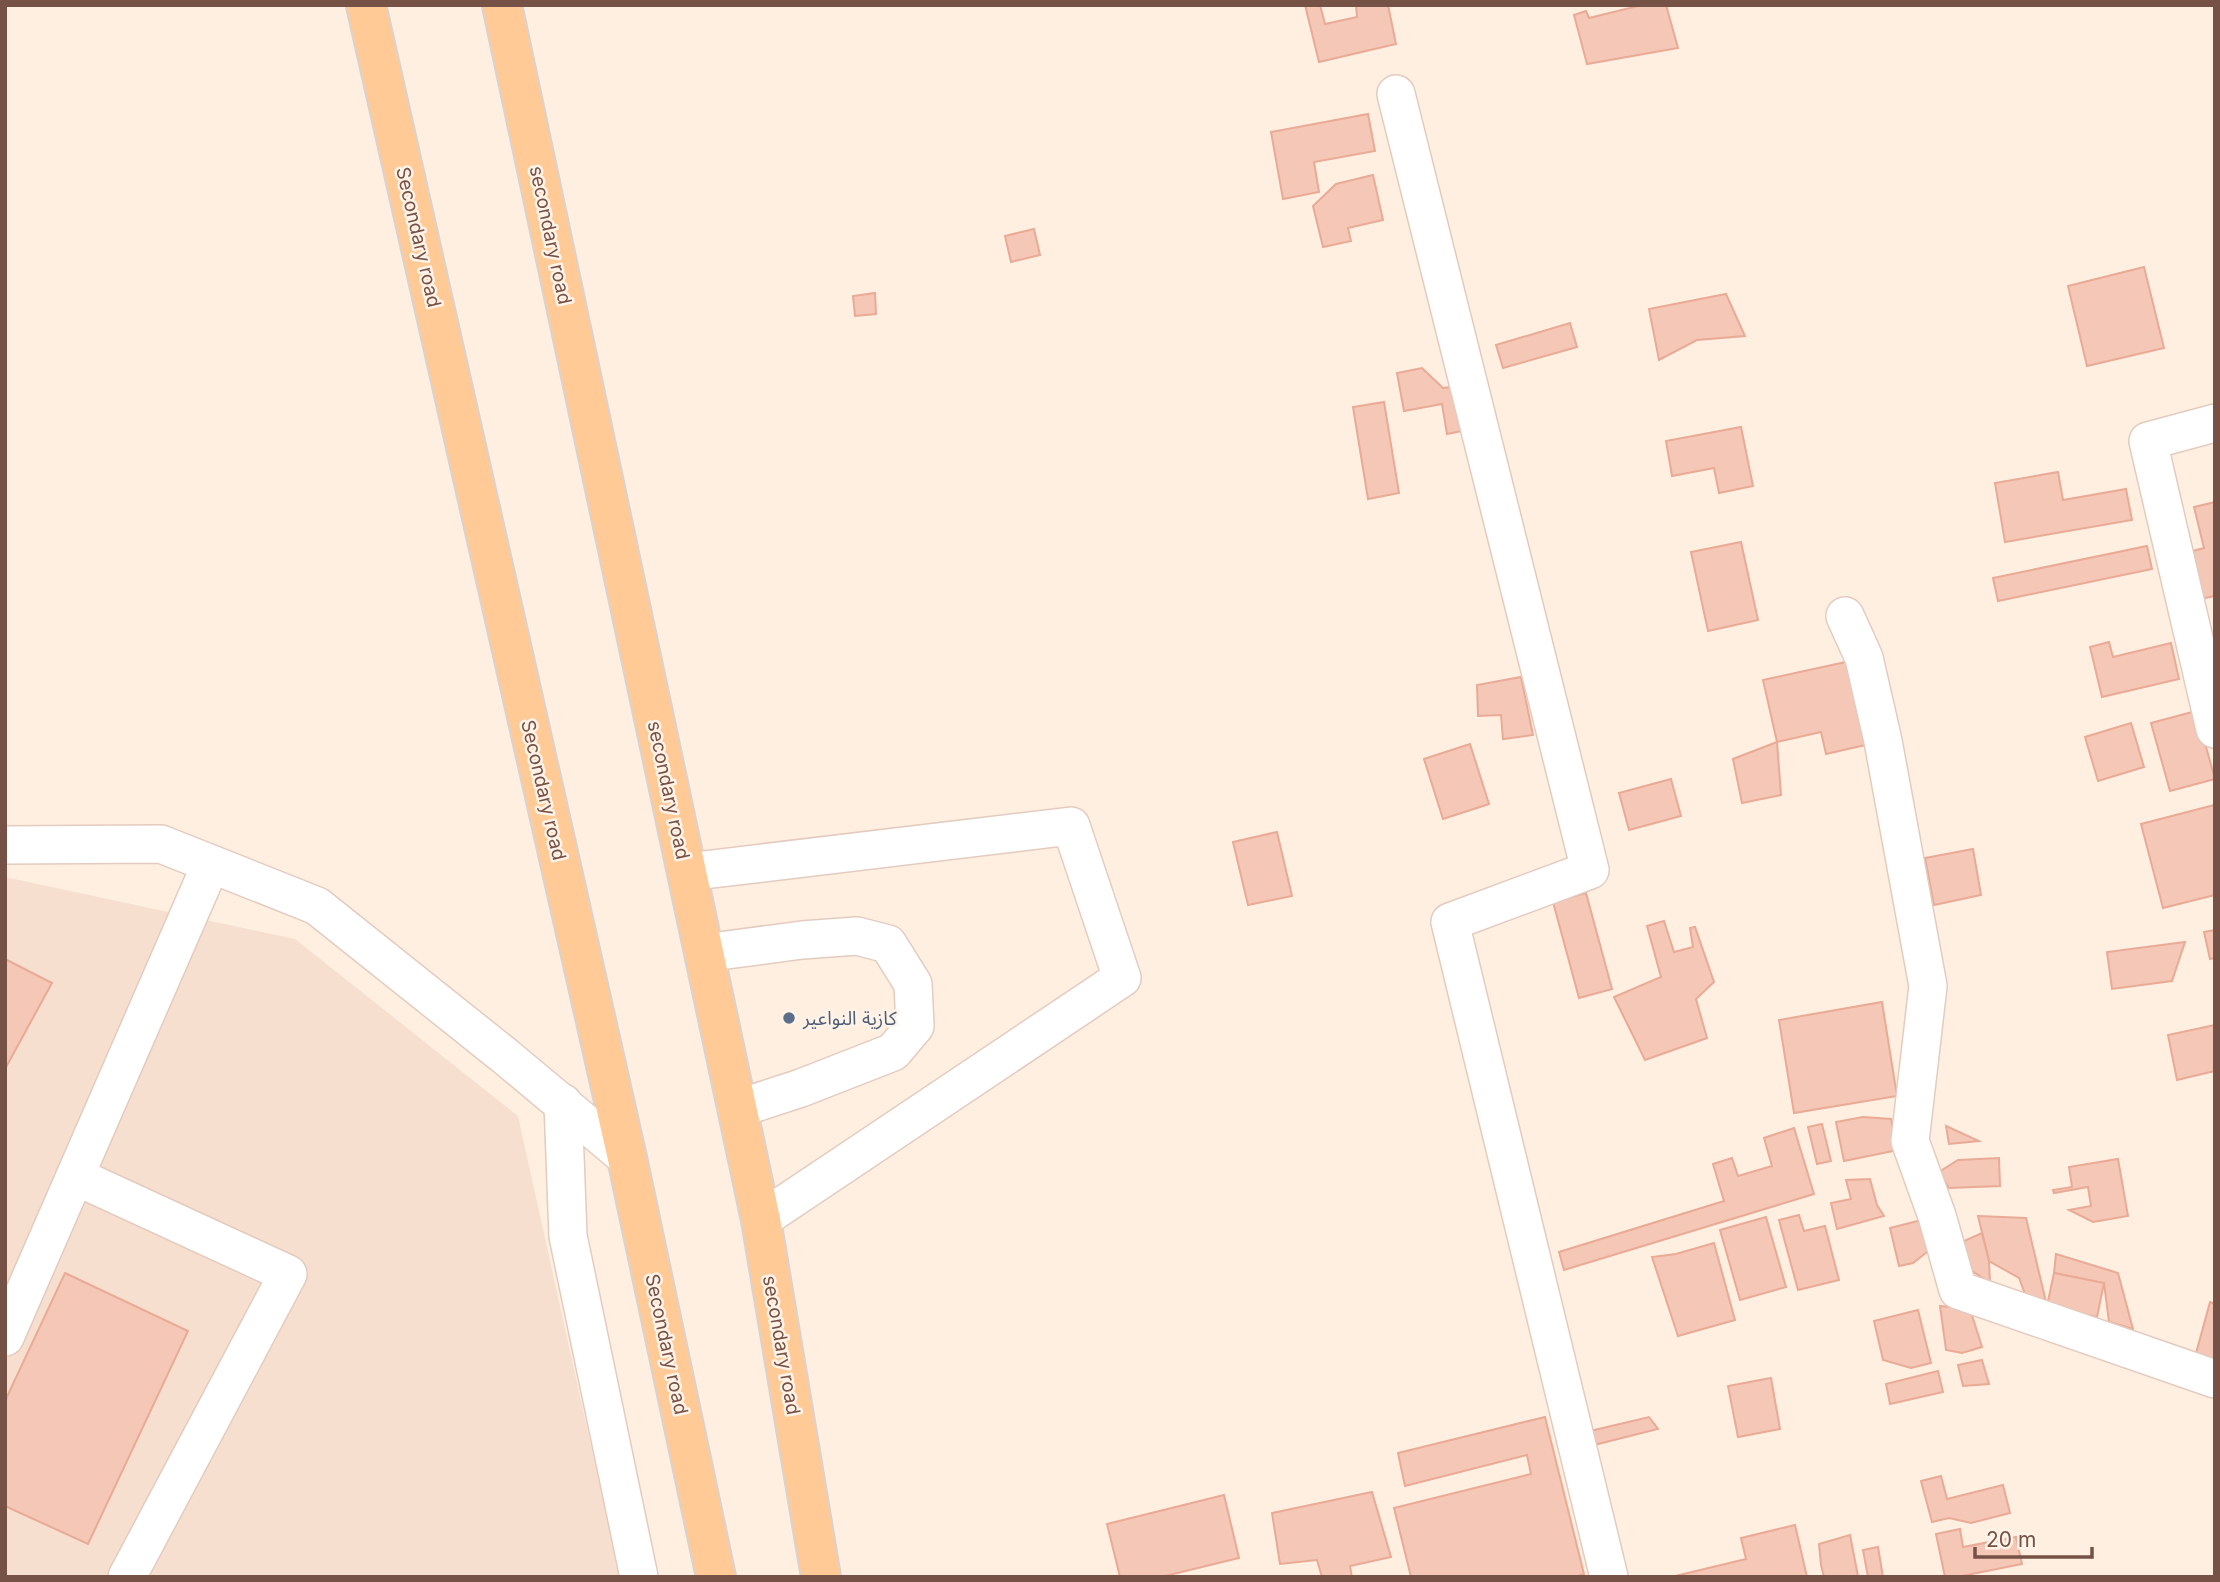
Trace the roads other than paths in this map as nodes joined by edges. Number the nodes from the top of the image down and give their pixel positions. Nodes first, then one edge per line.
1 (366, 5) edge
2 (502, 5) edge
3 (1396, 94) dead end
4 (2215, 423) edge
5 (1845, 616) dead end
6 (2215, 729) edge
7 (5, 845) edge
8 (211, 864) junction
9 (687, 872) junction
10 (704, 953) junction
11 (563, 1103) junction
12 (737, 1109) junction
13 (627, 1158) junction
14 (75, 1176) junction
15 (761, 1220) junction
16 (5, 1338) edge
17 (2215, 1379) edge
18 (127, 1577) edge
19 (639, 1577) edge
20 (716, 1577) edge
21 (821, 1577) edge
22 (1609, 1577) edge

1 - 13 main road, Secondary road
2 - 9 main road, secondary road
3 - 22 street
4 - 6 street
5 - 17 street
7 - 8 street
8 - 11 street
8 - 14 street
9 - 10 main road, secondary road
9 - 15 street
10 - 12 main road, secondary road
10 - 12 street
11 - 13 street
11 - 19 street
12 - 15 main road, secondary road
13 - 20 main road, Secondary road
14 - 16 street
14 - 18 street
15 - 21 main road, secondary road

